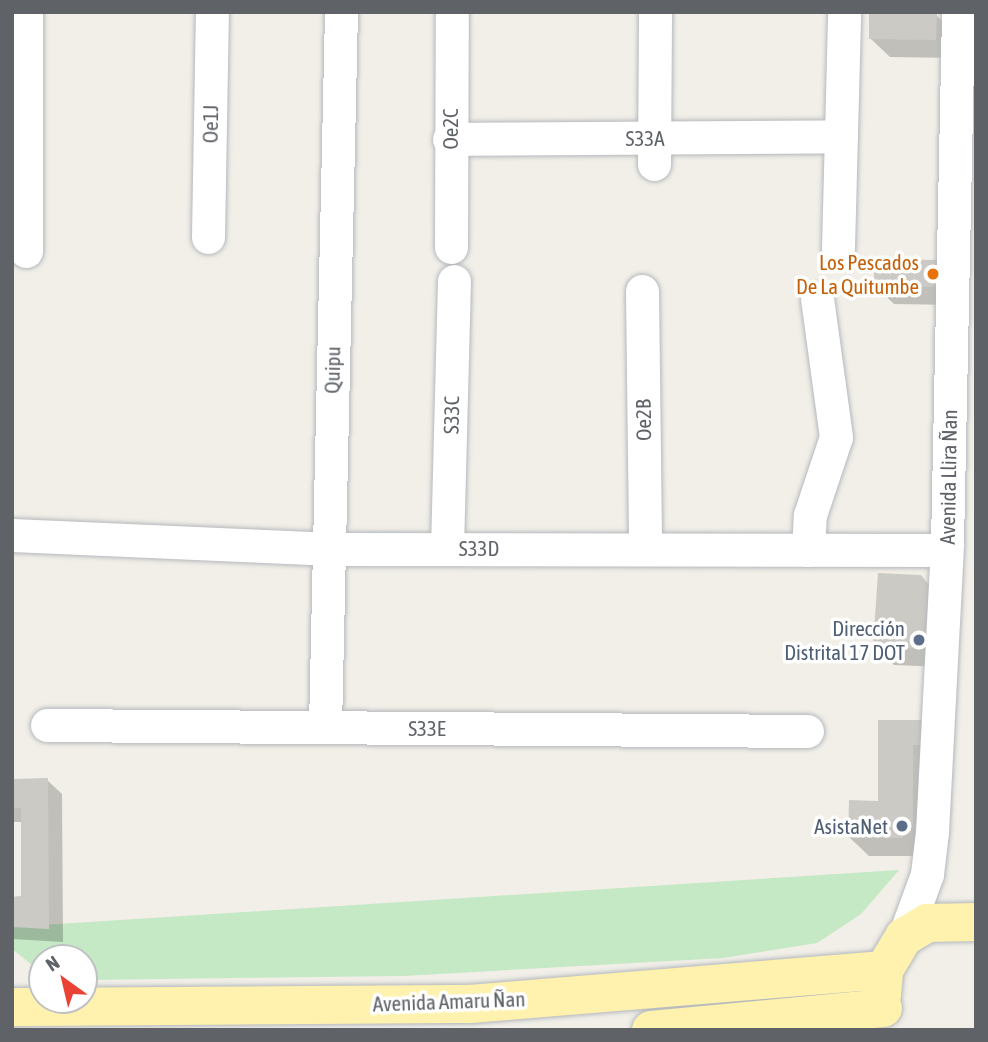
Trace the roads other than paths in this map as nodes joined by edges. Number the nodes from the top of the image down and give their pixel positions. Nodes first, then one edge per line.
1 (26, 12) edge
2 (212, 12) edge
3 (341, 12) edge
4 (452, 12) edge
5 (654, 12) edge
6 (844, 12) edge
7 (958, 12) edge
8 (966, 87) edge
9 (841, 136) junction
10 (449, 139) junction
11 (654, 151) junction
12 (208, 236) dead end
13 (451, 247) dead end
14 (838, 248) dead end
15 (26, 251) dead end
16 (454, 281) dead end
17 (642, 291) dead end
18 (817, 299) dead end
19 (12, 535) edge
20 (328, 548) junction
21 (447, 548) junction
22 (645, 549) junction
23 (808, 550) junction
24 (946, 550) junction
25 (47, 725) dead end
26 (326, 727) junction
27 (807, 731) dead end
28 (976, 922) edge
29 (904, 937) junction
30 (884, 970) junction
31 (98, 1006) edge
32 (889, 1019) edge
33 (651, 1030) edge

1 - 15 street
2 - 12 street, Oe1J
3 - 20 street, Quipu
4 - 10 street, Oe2C
5 - 11 street
6 - 9 street
7 - 8 street, Avenida Llira Ñan
8 - 24 street, Avenida Llira Ñan
9 - 11 street, S33A
9 - 14 street
10 - 11 street, S33A
10 - 13 street, Oe2C
16 - 21 street, S33C
17 - 22 street, Oe2B
18 - 23 street
19 - 20 street, S33D
20 - 21 street, S33D
20 - 26 street, Quipu
21 - 22 street, S33D
22 - 23 street, S33D
23 - 24 street, S33D
24 - 29 street, Avenida Llira Ñan
25 - 26 street, S33E
26 - 27 street, S33E
28 - 29 main road
29 - 30 main road
30 - 31 main road, Avenida Amaru Ñan
30 - 32 main road
32 - 33 main road

